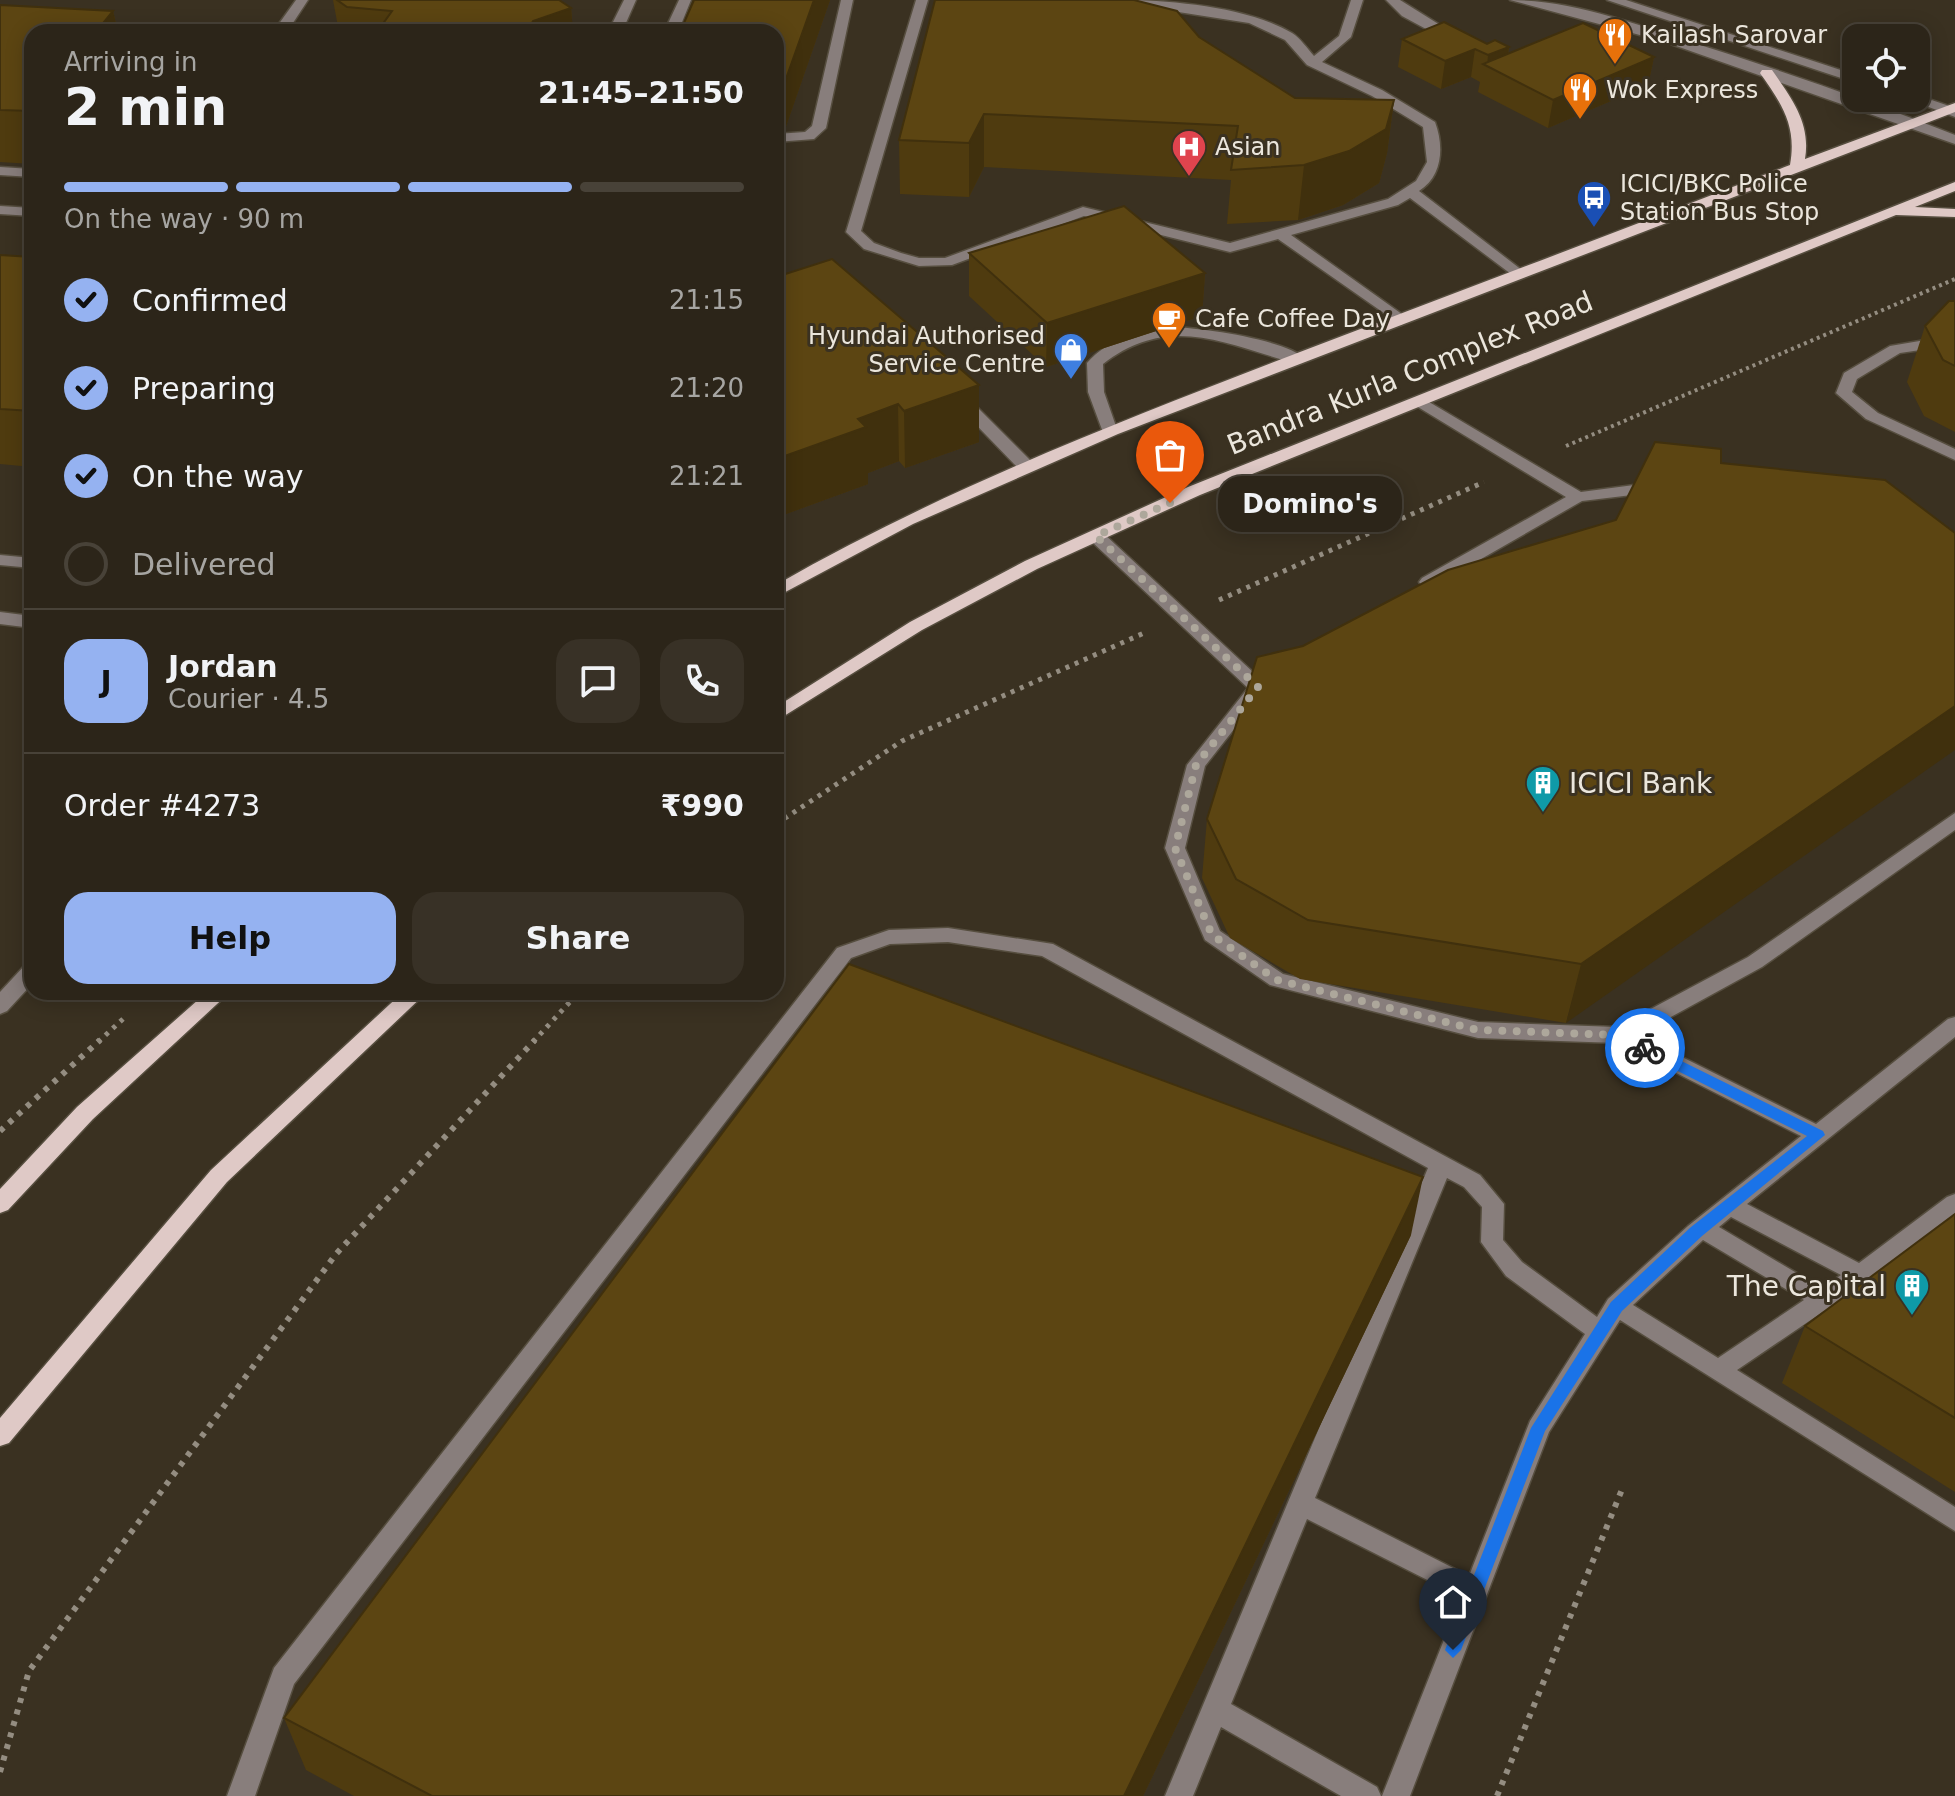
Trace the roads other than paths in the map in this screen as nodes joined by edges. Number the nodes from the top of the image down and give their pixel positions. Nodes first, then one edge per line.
1 (302, 0) edge
2 (630, 0) edge
3 (685, 0) edge
4 (847, 0) edge
5 (922, 0) edge
6 (1130, 0) edge
7 (1357, 0) edge
8 (1392, 0) edge
9 (1516, 0) edge
10 (1613, 0) edge
11 (1615, 23) junction
12 (286, 24) edge
13 (619, 24) edge
14 (674, 24) edge
15 (1587, 35) edge
16 (1472, 48) edge
17 (1312, 62) junction
18 (1767, 73) junction
19 (1842, 74) edge
20 (1930, 103) edge
21 (1952, 110) edge
22 (1913, 123) junction
23 (784, 138) edge
24 (1955, 140) edge
25 (1797, 167) junction
26 (0, 171) edge
27 (24, 172) edge
28 (1955, 186) edge
29 (1410, 191) junction
30 (0, 210) edge
31 (1891, 211) junction
32 (24, 212) edge
33 (1955, 213) edge
34 (1280, 234) junction
35 (1520, 274) junction
36 (1401, 320) junction
37 (1955, 340) edge
38 (1298, 359) junction
39 (954, 393) edge
40 (1419, 401) junction
41 (1110, 432) junction
42 (1955, 455) edge
43 (1027, 467) junction
44 (1673, 485) edge
45 (1578, 497) junction
46 (1096, 536) junction
47 (0, 560) edge
48 (24, 562) edge
49 (784, 587) edge
50 (1413, 590) edge
51 (0, 618) edge
52 (24, 621) edge
53 (1276, 668) edge
54 (1258, 687) junction
55 (784, 710) edge
56 (1955, 820) edge
57 (24, 979) edge
58 (211, 1000) edge
59 (408, 1000) edge
60 (0, 1006) edge
61 (1955, 1025) edge
62 (1620, 1035) junction
63 (1818, 1135) junction
64 (1441, 1164) junction
65 (1955, 1203) edge
66 (0, 1204) edge
67 (1729, 1205) junction
68 (1702, 1228) junction
69 (1860, 1275) junction
70 (1883, 1287) edge
71 (1822, 1300) junction
72 (1616, 1306) junction
73 (1847, 1315) edge
74 (1600, 1332) junction
75 (1719, 1370) junction
76 (0, 1436) edge
77 (1300, 1503) junction
78 (1955, 1520) edge
79 (1476, 1592) junction
80 (1215, 1709) junction
81 (241, 1796) edge
82 (1179, 1796) edge
83 (1367, 1796) edge
84 (1396, 1796) edge

1 - 12 street
2 - 13 street
3 - 14 street
4 - 23 street
5 - 34 street
6 - 17 street
7 - 17 street
8 - 16 street
9 - 11 street
10 - 19 street
11 - 15 street
11 - 18 street
17 - 29 street
18 - 22 street
18 - 25 main road
20 - 21 street
21 - 22 main road, Bandra Kurla Complex Road
22 - 24 street
22 - 25 main road, Bandra Kurla Complex Road
25 - 35 main road, Bandra Kurla Complex Road
26 - 27 street
28 - 31 main road, Bandra Kurla Complex Road
29 - 34 street
29 - 35 street
30 - 32 street
31 - 33 main road
31 - 40 main road, Bandra Kurla Complex Road
34 - 36 street
35 - 36 main road, Bandra Kurla Complex Road
36 - 38 main road, Bandra Kurla Complex Road
37 - 42 street
38 - 41 main road, Bandra Kurla Complex Road
38 - 41 street
39 - 43 street
40 - 45 street
40 - 46 main road, Bandra Kurla Complex Road
41 - 43 main road, Bandra Kurla Complex Road
43 - 49 main road, Bandra Kurla Complex Road
44 - 45 street
45 - 50 street
46 - 54 street
46 - 55 main road, Bandra Kurla Complex Road
47 - 48 street
51 - 52 street
53 - 54 street
54 - 62 street
56 - 62 street
57 - 60 street
58 - 66 main road
59 - 76 main road
61 - 63 street
62 - 63 street
63 - 67 street
64 - 74 street
64 - 77 street
64 - 81 street
65 - 69 street
67 - 68 street
67 - 69 street
68 - 71 street
68 - 72 street
69 - 70 street
69 - 71 street
71 - 73 street
71 - 75 street
72 - 74 street
72 - 75 street
74 - 79 street
75 - 78 street
77 - 79 street
77 - 80 street
79 - 84 street
80 - 82 street
80 - 83 street

